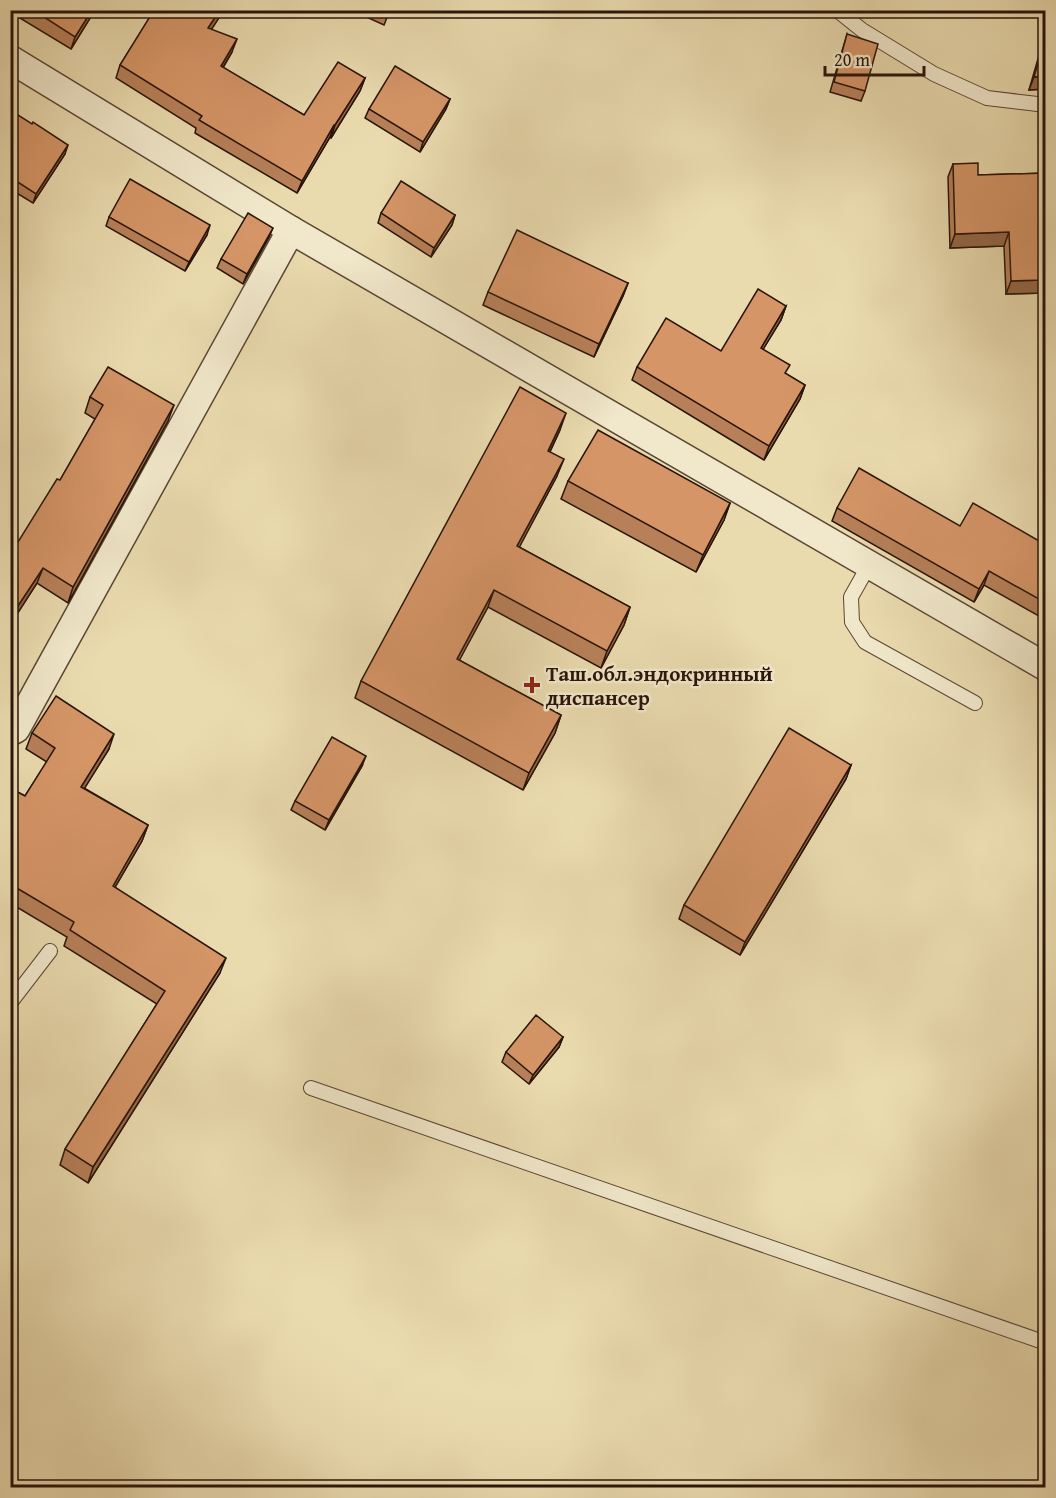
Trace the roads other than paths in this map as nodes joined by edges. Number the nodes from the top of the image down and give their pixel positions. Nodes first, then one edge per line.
1 (837, 10) edge
2 (10, 59) edge
3 (1046, 105) edge
4 (291, 230) junction
5 (869, 565) junction
6 (1046, 666) edge
7 (975, 703) dead end
8 (10, 732) edge
9 (50, 951) dead end
10 (10, 1003) edge
11 (311, 1088) dead end
12 (1046, 1343) edge

1 - 3 lane
2 - 4 street
4 - 5 street
4 - 8 street
5 - 6 street
5 - 7 lane
9 - 10 lane
11 - 12 lane

